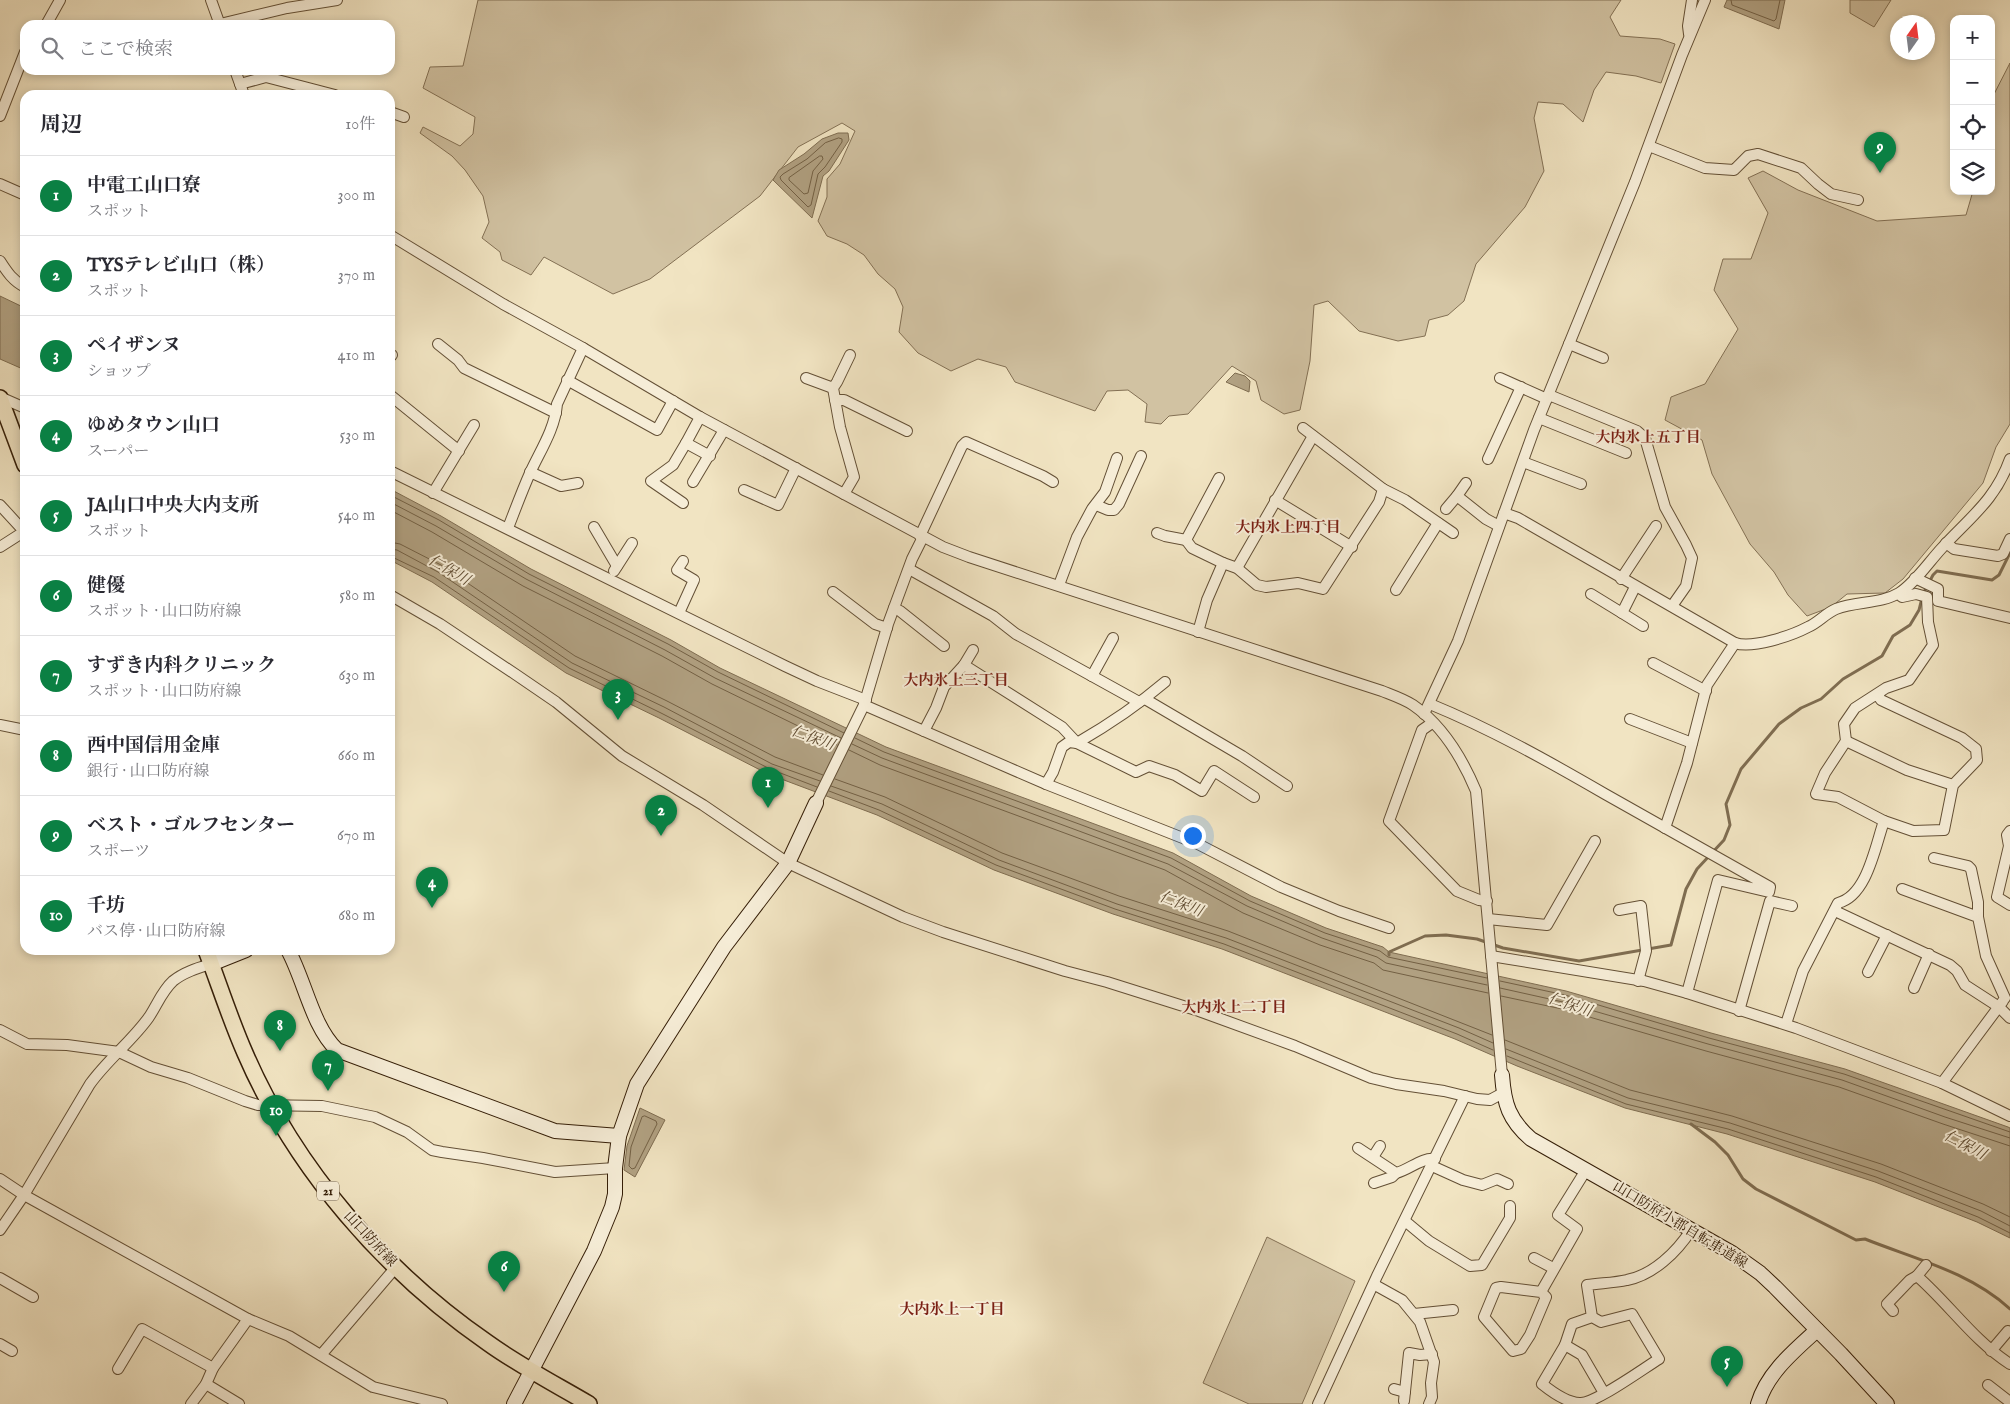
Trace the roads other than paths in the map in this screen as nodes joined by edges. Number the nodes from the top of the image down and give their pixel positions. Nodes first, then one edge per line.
1 (60, 0) edge
2 (212, 0) edge
3 (337, 0) edge
4 (1692, 0) edge
5 (1705, 0) edge
6 (49, 20) edge
7 (219, 20) edge
8 (237, 20) edge
9 (1689, 38) junction
10 (20, 62) edge
11 (237, 75) edge
12 (240, 84) junction
13 (242, 90) edge
14 (316, 90) edge
15 (4, 95) edge
16 (395, 114) edge
17 (0, 116) edge
18 (404, 117) dead end
19 (1649, 146) junction
20 (0, 184) edge
21 (20, 193) edge
22 (1858, 200) dead end
23 (395, 238) edge
24 (0, 261) edge
25 (20, 284) edge
26 (438, 344) dead end
27 (1569, 344) junction
28 (583, 348) junction
29 (850, 355) dead end
30 (1603, 358) dead end
31 (806, 378) dead end
32 (1500, 378) dead end
33 (567, 380) junction
34 (1521, 387) junction
35 (832, 388) junction
36 (1548, 397) junction
37 (0, 398) edge
38 (395, 399) edge
39 (835, 400) junction
40 (673, 401) junction
41 (20, 406) edge
42 (556, 413) junction
43 (700, 417) junction
44 (1539, 418) junction
45 (474, 425) dead end
46 (1303, 428) dead end
47 (724, 430) junction
48 (907, 431) dead end
49 (1313, 436) junction
50 (686, 443) junction
51 (459, 451) junction
52 (20, 452) edge
53 (1626, 453) dead end
54 (710, 456) junction
55 (1141, 456) dead end
56 (1117, 458) dead end
57 (1488, 459) dead end
58 (2010, 460) edge
59 (1523, 462) junction
60 (796, 468) junction
61 (530, 472) junction
62 (395, 474) edge
63 (1219, 478) dead end
64 (694, 482) dead end
65 (1053, 482) dead end
66 (1466, 483) dead end
67 (578, 484) dead end
68 (1581, 484) dead end
69 (1383, 489) junction
70 (744, 490) dead end
71 (433, 493) junction
72 (844, 494) junction
73 (1457, 496) junction
74 (1275, 500) junction
75 (683, 503) dead end
76 (1096, 504) junction
77 (0, 505) edge
78 (1446, 509) dead end
79 (1504, 513) junction
80 (1438, 523) junction
81 (1499, 526) junction
82 (1656, 526) dead end
83 (20, 527) edge
84 (594, 527) dead end
85 (508, 528) junction
86 (20, 533) edge
87 (1157, 533) dead end
88 (1453, 533) dead end
89 (921, 537) junction
90 (1186, 540) junction
91 (2010, 540) edge
92 (632, 543) dead end
93 (1946, 543) junction
94 (0, 547) edge
95 (1352, 547) junction
96 (683, 561) dead end
97 (1224, 563) junction
98 (617, 566) junction
99 (1237, 568) junction
100 (909, 569) junction
101 (610, 578) junction
102 (1915, 578) junction
103 (1621, 579) junction
104 (1059, 585) junction
105 (1635, 587) junction
106 (1396, 590) dead end
107 (833, 592) dead end
108 (1591, 594) dead end
109 (1899, 594) junction
110 (395, 597) edge
111 (1672, 606) junction
112 (894, 608) junction
113 (678, 613) junction
114 (1622, 613) junction
115 (2010, 618) edge
116 (1644, 626) dead end
117 (887, 628) junction
118 (1198, 632) junction
119 (1113, 638) dead end
120 (1735, 643) junction
121 (944, 646) dead end
122 (973, 650) dead end
123 (1653, 663) dead end
124 (964, 665) junction
125 (1092, 676) junction
126 (1165, 682) dead end
127 (1706, 691) junction
128 (1877, 694) junction
129 (1142, 701) junction
130 (1430, 704) junction
131 (864, 705) junction
132 (1424, 714) junction
133 (1630, 718) dead end
134 (1432, 723) junction
135 (0, 726) edge
136 (20, 729) edge
137 (924, 731) junction
138 (1846, 741) junction
139 (1692, 743) junction
140 (1077, 744) junction
141 (1046, 784) junction
142 (1953, 785) junction
143 (1288, 786) dead end
144 (1254, 797) dead end
145 (816, 803) joint
146 (1884, 821) junction
147 (1665, 828) junction
148 (2010, 832) edge
149 (1595, 841) dead end
150 (2010, 846) edge
151 (1934, 858) dead end
152 (788, 863) junction
153 (1902, 890) dead end
154 (1487, 901) junction
155 (2010, 905) edge
156 (1792, 906) dead end
157 (1619, 910) dead end
158 (1835, 911) junction
159 (1978, 917) junction
160 (1488, 919) junction
161 (1389, 928) dead end
162 (1887, 935) junction
163 (1929, 954) junction
164 (291, 955) edge
165 (1492, 956) junction
166 (209, 957) edge
167 (1868, 972) dead end
168 (1638, 981) junction
169 (1914, 988) dead end
170 (1687, 993) junction
171 (2008, 995) edge
172 (1998, 1007) junction
173 (1739, 1011) junction
174 (2010, 1018) edge
175 (1786, 1024) junction
176 (0, 1030) edge
177 (119, 1052) junction
178 (1502, 1073) joint
179 (1942, 1083) junction
180 (1503, 1093) junction
181 (1465, 1096) junction
182 (272, 1106) junction
183 (2010, 1116) edge
184 (619, 1136) junction
185 (1380, 1146) dead end
186 (1358, 1148) dead end
187 (1373, 1157) junction
188 (1433, 1162) junction
189 (615, 1168) junction
190 (1586, 1170) junction
191 (1396, 1173) junction
192 (0, 1179) edge
193 (1374, 1182) dead end
194 (1508, 1184) dead end
195 (24, 1195) junction
196 (1510, 1206) dead end
197 (1405, 1221) junction
198 (0, 1230) edge
199 (1691, 1230) junction
200 (1534, 1258) dead end
201 (1926, 1266) dead end
202 (396, 1267) junction
203 (1553, 1268) junction
204 (1918, 1276) junction
205 (0, 1278) edge
206 (1374, 1285) junction
207 (1541, 1292) junction
208 (33, 1297) dead end
209 (1887, 1305) dead end
210 (1452, 1310) dead end
211 (1414, 1314) junction
212 (1592, 1317) junction
213 (248, 1319) junction
214 (1817, 1330) junction
215 (2008, 1331) dead end
216 (0, 1344) edge
217 (1565, 1345) junction
218 (12, 1351) dead end
219 (1991, 1351) junction
220 (1432, 1354) junction
221 (321, 1355) junction
222 (2010, 1364) edge
223 (213, 1368) junction
224 (118, 1370) dead end
225 (531, 1370) junction
226 (206, 1384) junction
227 (1988, 1385) dead end
228 (1394, 1389) dead end
229 (1604, 1393) junction
230 (2010, 1402) edge
231 (191, 1404) edge
232 (239, 1404) edge
233 (442, 1404) edge
234 (514, 1404) edge
235 (589, 1404) edge
236 (1318, 1404) edge
237 (1429, 1404) edge
238 (1758, 1404) edge
239 (1887, 1404) edge

1 - 6 street
2 - 7 street
3 - 8 street
4 - 9 street
5 - 9 street
9 - 19 street
10 - 15 street
11 - 12 street
12 - 13 street
12 - 14 street
15 - 17 street
16 - 18 street
19 - 22 street
19 - 27 street
20 - 21 street
23 - 28 street
24 - 25 street
26 - 42 street
27 - 30 street
27 - 36 street
28 - 33 street
28 - 40 street
29 - 35 street
31 - 35 street
32 - 34 street
33 - 40 street
33 - 42 street
34 - 36 street
34 - 57 street
35 - 39 street
36 - 44 street
36 - 111 street
37 - 41 street
37 - 52 main road
38 - 51 street
39 - 48 street
39 - 72 street
40 - 43 street
42 - 61 street
43 - 47 street
43 - 50 street
44 - 53 street
44 - 59 street
45 - 51 street
46 - 49 street
47 - 54 street
47 - 60 street
49 - 69 street
49 - 74 street
50 - 54 street
50 - 75 street
51 - 71 street
54 - 64 street
55 - 76 street
56 - 76 street
58 - 93 street
59 - 68 street
59 - 79 street
60 - 70 street
60 - 72 street
61 - 67 street
61 - 85 street
62 - 71 street
63 - 90 street
65 - 89 street
66 - 73 street
69 - 80 street
69 - 95 street
71 - 85 street
72 - 89 street
73 - 78 street
73 - 81 street
74 - 95 street
74 - 99 street
76 - 104 street
77 - 83 street
79 - 81 street
79 - 103 street
80 - 88 street
80 - 106 street
81 - 130 street
82 - 103 street
84 - 98 street
85 - 101 street
86 - 94 street
87 - 90 street
89 - 100 street
89 - 104 street
90 - 97 street
91 - 93 street
92 - 98 street
93 - 102 street
95 - 99 street
96 - 113 street
97 - 99 street
97 - 118 street
98 - 101 street
100 - 112 street
100 - 125 street
101 - 113 street
102 - 109 street
102 - 115 street
103 - 105 street
104 - 118 street
105 - 111 street
105 - 114 street
107 - 117 street
108 - 114 street
109 - 120 street
109 - 128 street
110 - 152 street
111 - 120 street
112 - 117 street
112 - 121 street
113 - 131 street
114 - 116 street
117 - 131 street
118 - 132 street
119 - 125 street
120 - 127 street
122 - 124 street
123 - 127 street
124 - 137 street
124 - 140 street
125 - 129 street
126 - 129 street
127 - 139 street
128 - 138 street
128 - 142 street
129 - 140 street
129 - 143 street
130 - 132 street
130 - 147 street
131 - 137 street
131 - 145 street
132 - 134 street
133 - 139 street
134 - 154 street
134 - 154 street
135 - 136 street
137 - 141 street
138 - 142 street
138 - 146 street
139 - 147 street
140 - 141 street
140 - 144 street
141 - 161 street
142 - 146 street
145 - 152 street
146 - 158 street
147 - 170 street
148 - 150 street
149 - 160 street
150 - 155 street
151 - 159 street
152 - 181 street
152 - 184 street
153 - 159 street
154 - 160 street
156 - 173 street
157 - 168 street
158 - 162 street
158 - 175 street
159 - 171 street
160 - 165 street
162 - 163 street
162 - 167 street
163 - 169 street
163 - 172 street
164 - 184 street
165 - 168 street
165 - 178 street
166 - 177 street
166 - 182 main road, 山口防府線 / 21
168 - 170 street
170 - 173 street
171 - 172 street
172 - 174 street
172 - 179 street
173 - 175 street
175 - 179 street
176 - 177 street
177 - 182 street
177 - 195 street
178 - 180 street, 山口防府小郡自転車道線
179 - 183 street
180 - 181 street
180 - 190 street, 山口防府小郡自転車道線
181 - 188 street
182 - 189 street
182 - 202 main road, 山口防府線 / 21
184 - 189 street
185 - 187 street
186 - 187 street
187 - 191 street
188 - 191 street
188 - 194 street
188 - 197 street
189 - 225 street
190 - 199 street, 山口防府小郡自転車道線
190 - 203 street
191 - 193 street
192 - 195 street
195 - 198 street
195 - 213 street
196 - 197 street
197 - 206 street
199 - 212 street
199 - 214 street, 山口防府小郡自転車道線
200 - 203 street
201 - 204 street
202 - 221 street
202 - 225 main road, 山口防府線 / 21
203 - 207 street
204 - 209 street
204 - 219 street
205 - 208 street
206 - 211 street
206 - 236 street
207 - 207 street
210 - 211 street
211 - 220 street
212 - 217 street
212 - 229 street
213 - 221 street
213 - 223 street
214 - 238 street
214 - 239 street, 山口防府小郡自転車道線
215 - 219 street
216 - 218 street
217 - 229 street
217 - 229 street
219 - 222 street
220 - 228 street
220 - 237 street
221 - 233 street
223 - 224 street
223 - 226 street
225 - 234 street
225 - 235 main road, 山口防府線 / 21
226 - 231 street
226 - 232 street
227 - 230 street

